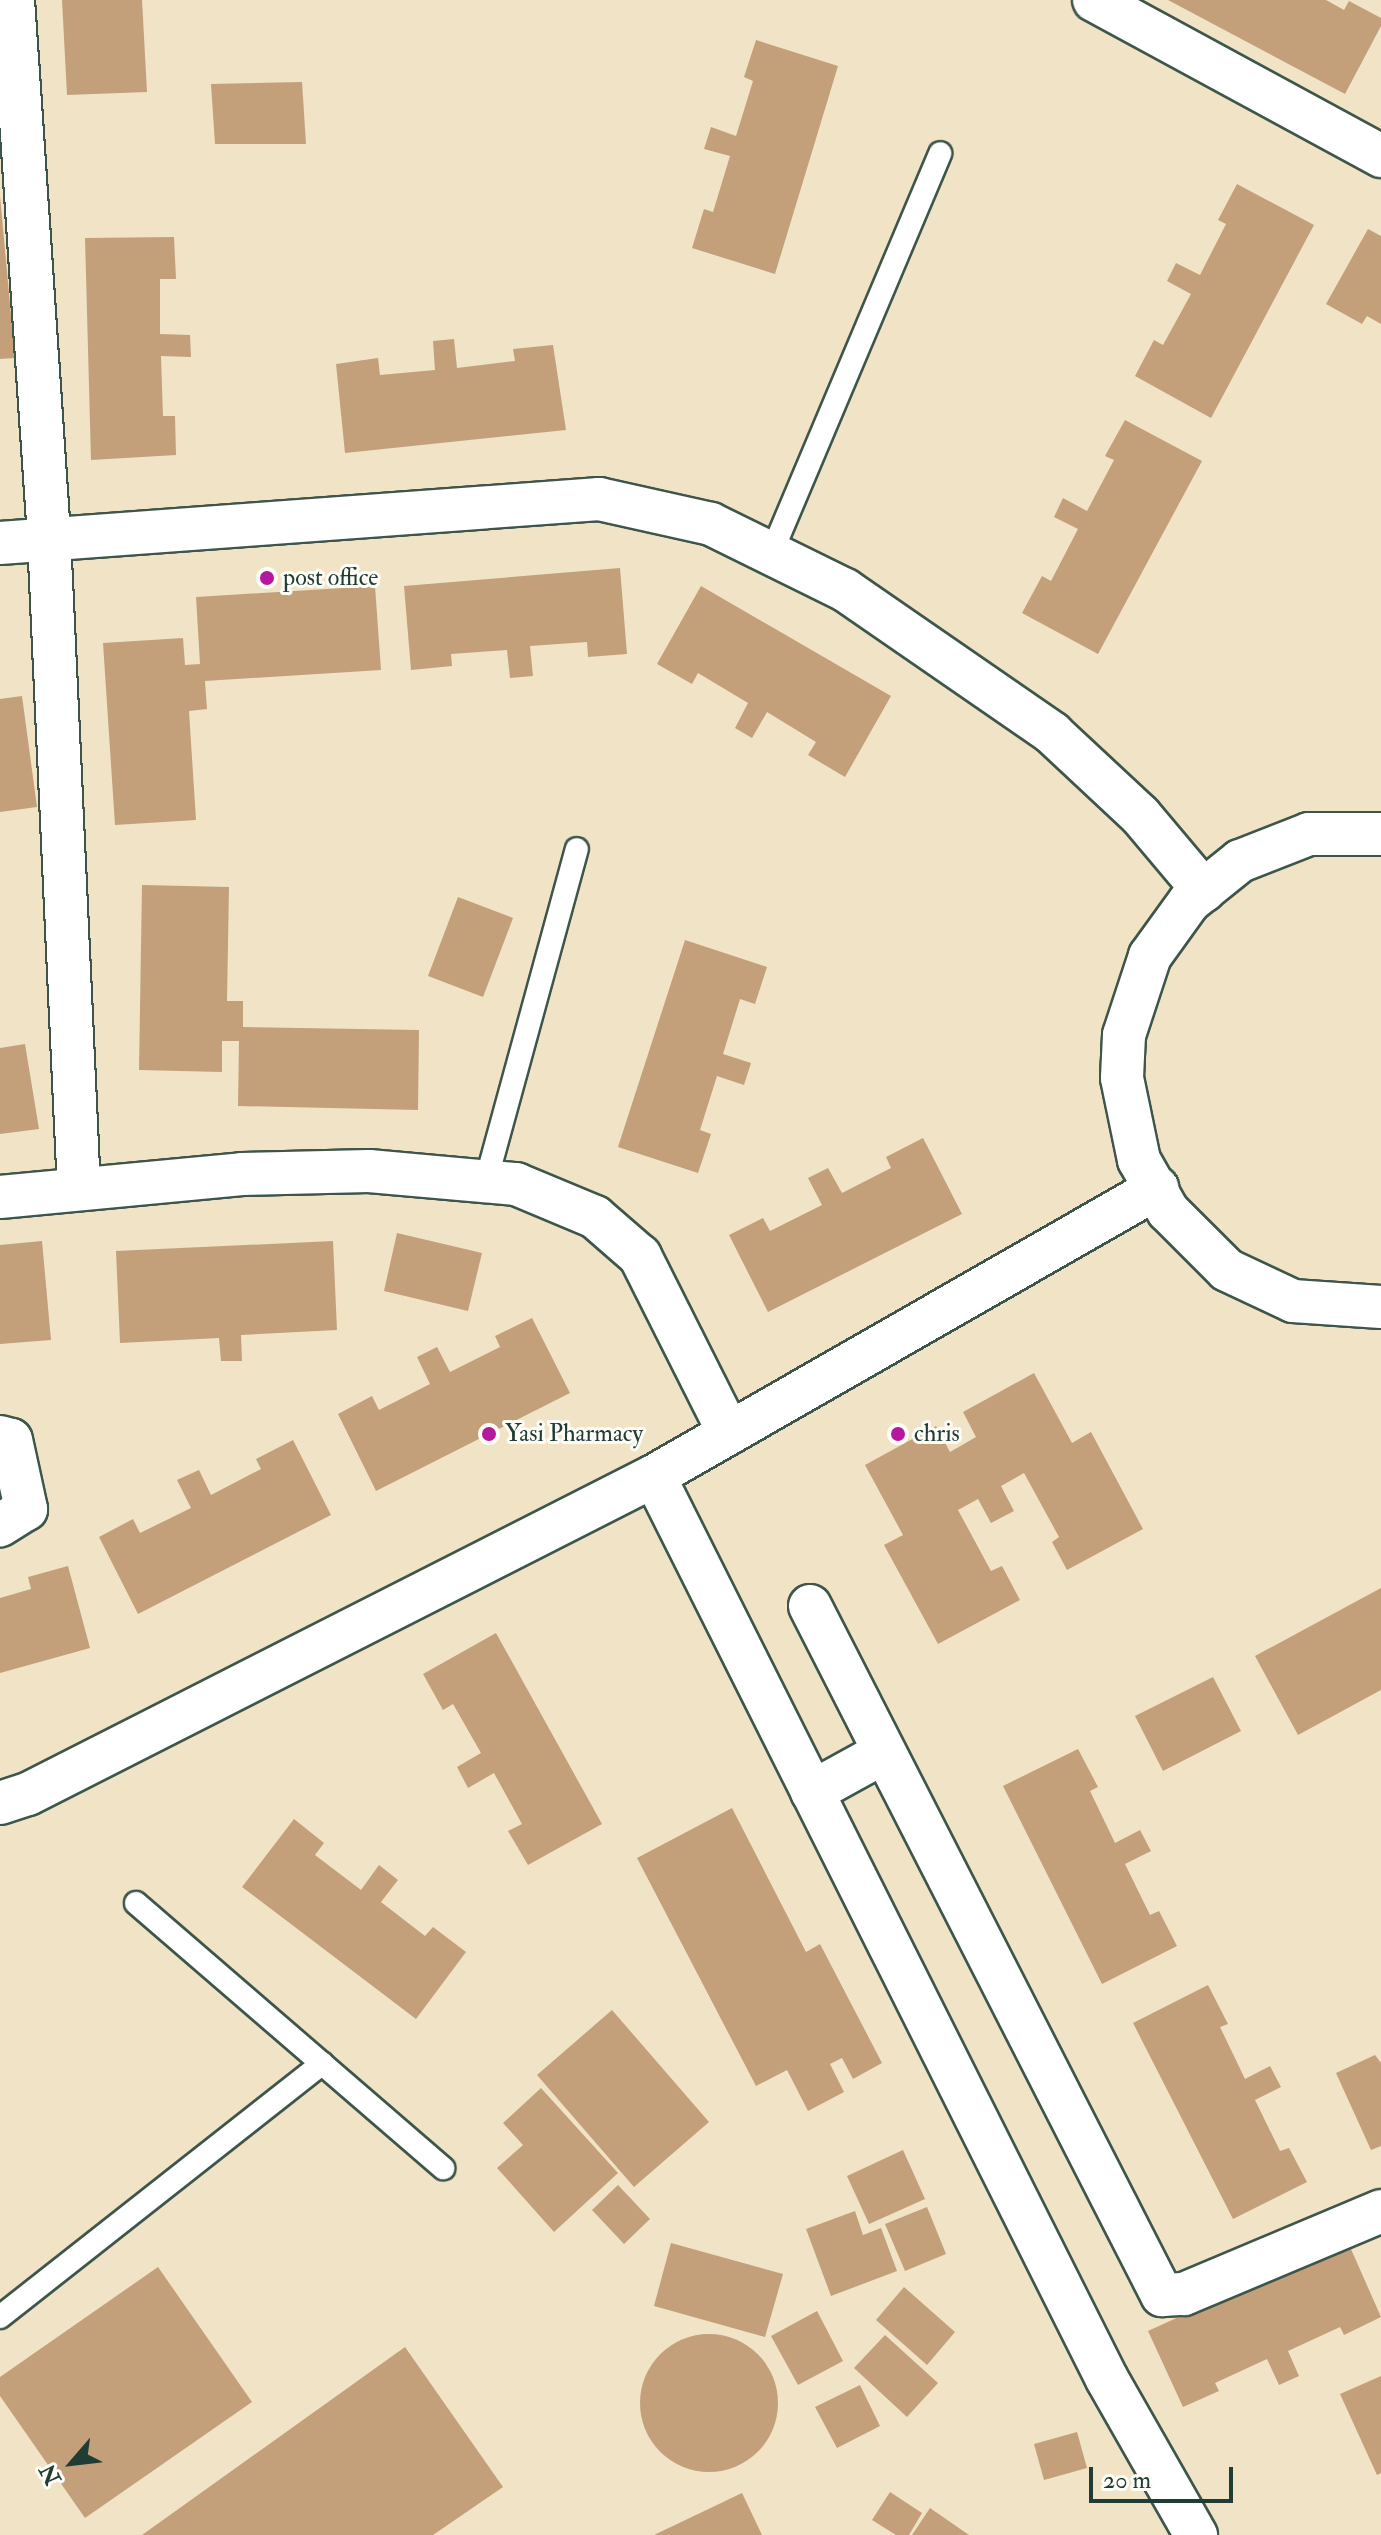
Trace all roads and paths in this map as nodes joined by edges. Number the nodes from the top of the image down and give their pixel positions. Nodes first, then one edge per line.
1 (13, 0) edge
2 (1094, 0) edge
3 (1375, 139) edge
4 (940, 153) dead end
5 (49, 537) junction
6 (0, 543) edge
7 (771, 554) junction
8 (1381, 834) edge
9 (577, 849) dead end
10 (1204, 891) junction
11 (486, 1181) junction
12 (1157, 1188) junction
13 (79, 1189) junction
14 (0, 1197) edge
15 (1381, 1307) edge
16 (729, 1433) junction
17 (0, 1437) edge
18 (654, 1476) junction
19 (0, 1525) edge
20 (810, 1606) dead end
21 (883, 1753) junction
22 (812, 1792) junction
23 (0, 1803) edge
24 (136, 1903) dead end
25 (322, 2064) junction
26 (443, 2168) dead end
27 (1381, 2211) edge
28 (0, 2317) edge
29 (1196, 2535) edge

1 - 5 street
2 - 3 street
4 - 7 lane
5 - 6 street
5 - 7 street
5 - 13 street
7 - 10 street
8 - 10 street
9 - 11 lane
10 - 12 street
11 - 13 street
11 - 16 street
12 - 15 street
12 - 16 street
13 - 14 street
16 - 18 street
17 - 19 street
18 - 22 street
18 - 23 street
20 - 21 street
21 - 22 street
21 - 27 street
22 - 29 street
24 - 25 lane
25 - 26 lane
25 - 28 lane

